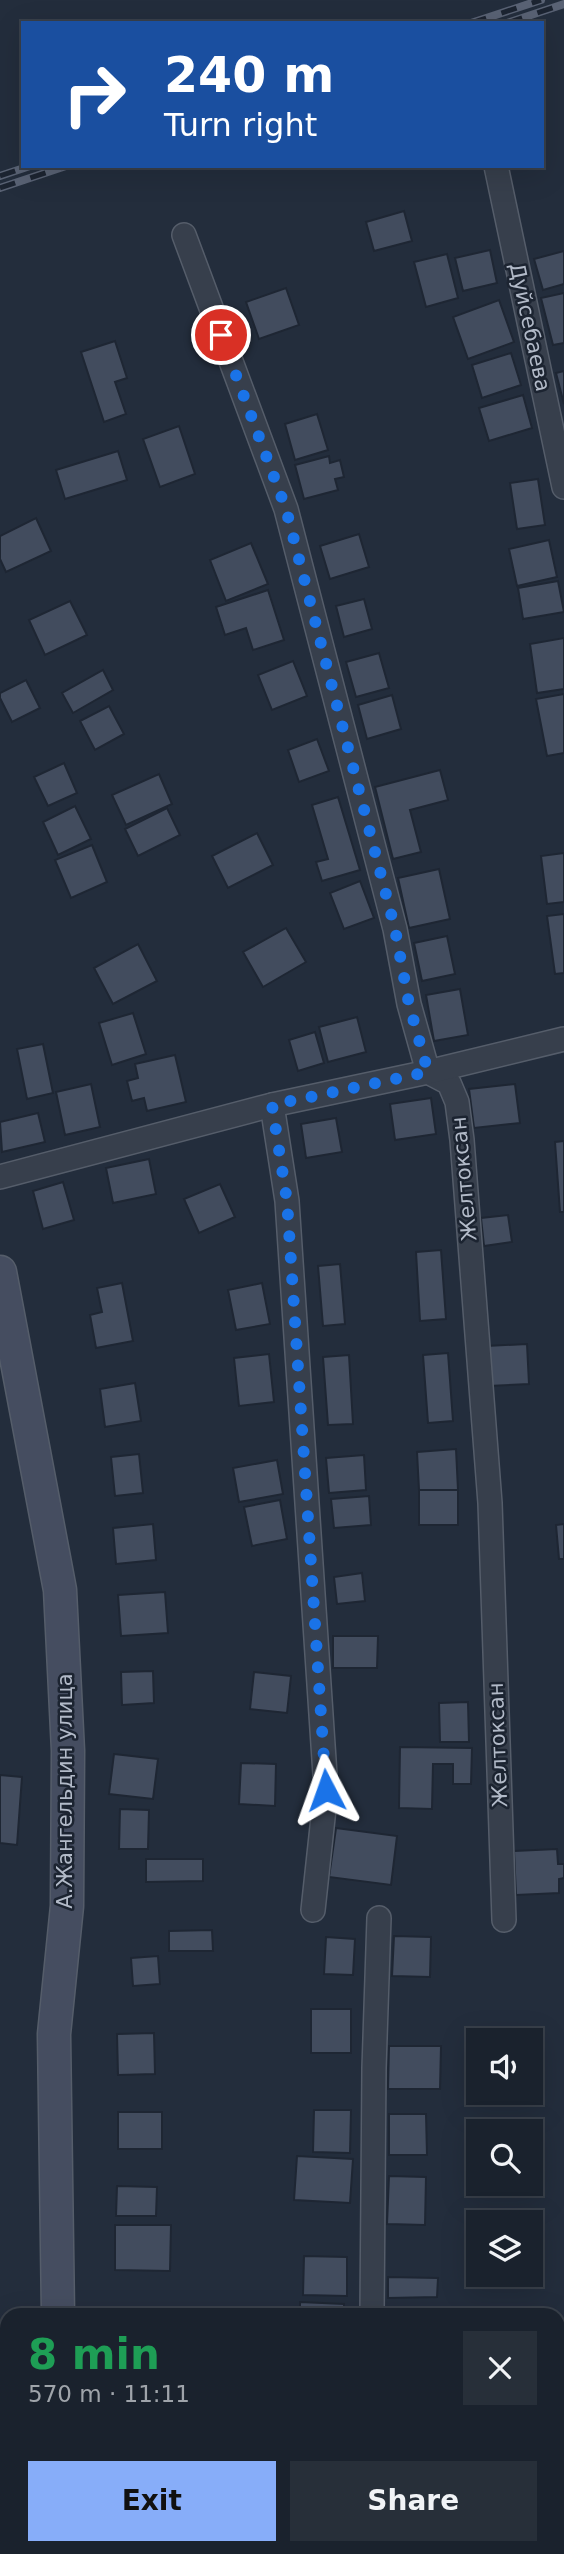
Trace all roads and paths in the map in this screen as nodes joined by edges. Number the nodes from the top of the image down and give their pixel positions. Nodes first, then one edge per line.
1 (496, 168) edge
2 (184, 235) dead end
3 (564, 487) edge
4 (564, 1038) edge
5 (428, 1072) junction
6 (272, 1105) junction
7 (0, 1177) edge
8 (0, 1272) edge
9 (313, 1910) dead end
10 (379, 1918) dead end
11 (504, 1920) dead end
12 (58, 2308) edge
13 (372, 2308) edge

1 - 3 street, Дуйсебаева
2 - 5 street
4 - 5 street
5 - 6 street
5 - 11 street, Желтоксан
6 - 7 street
6 - 9 street
8 - 12 street, А.Жангельдин улица
10 - 13 street

